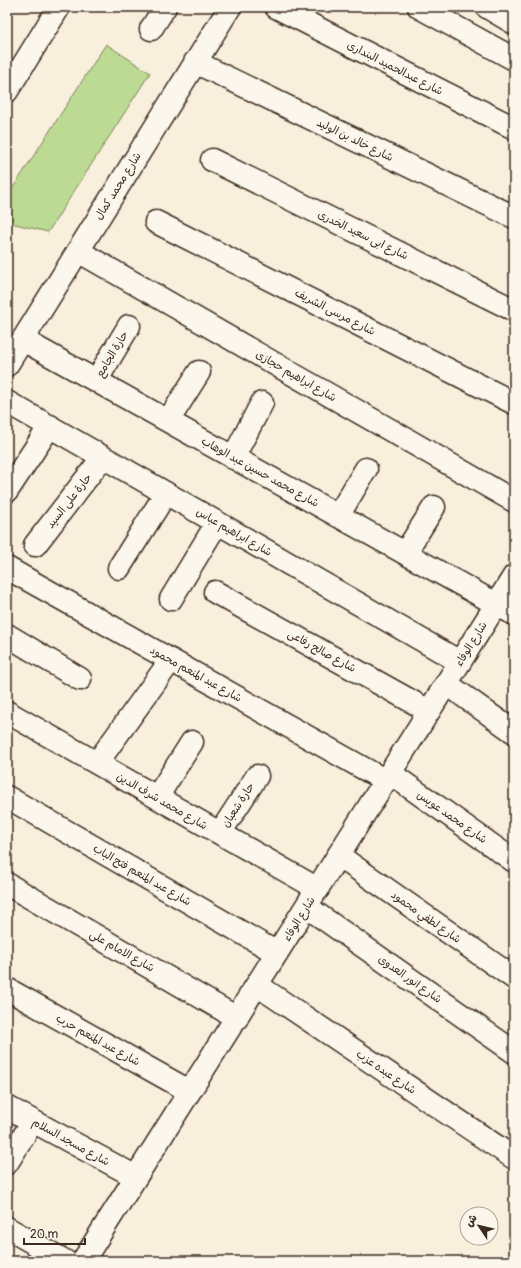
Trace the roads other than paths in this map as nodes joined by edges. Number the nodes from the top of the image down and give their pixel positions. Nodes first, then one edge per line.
1 (59, 7) edge
2 (165, 7) edge
3 (230, 7) edge
4 (276, 7) edge
5 (419, 7) edge
6 (487, 7) edge
7 (514, 23) edge
8 (151, 29) dead end
9 (514, 59) edge
10 (195, 62) junction
11 (7, 91) edge
12 (514, 128) edge
13 (212, 160) dead end
14 (514, 217) edge
15 (156, 222) dead end
16 (78, 251) junction
17 (514, 310) edge
18 (129, 326) dead end
19 (23, 340) junction
20 (7, 365) edge
21 (199, 372) dead end
22 (96, 381) junction
23 (7, 402) edge
24 (262, 403) dead end
25 (514, 403) edge
26 (168, 421) junction
27 (50, 426) junction
28 (103, 457) junction
29 (233, 458) junction
30 (366, 469) dead end
31 (7, 491) edge
32 (166, 493) junction
33 (514, 500) edge
34 (434, 507) dead end
35 (338, 516) junction
36 (217, 523) junction
37 (34, 545) dead end
38 (405, 553) junction
39 (7, 568) edge
40 (119, 568) dead end
41 (514, 576) edge
42 (215, 592) dead end
43 (171, 599) dead end
44 (505, 609) edge
45 (7, 635) edge
46 (171, 660) junction
47 (460, 662) junction
48 (80, 679) dead end
49 (447, 684) junction
50 (430, 711) junction
51 (7, 712) edge
52 (514, 732) edge
53 (192, 742) dead end
54 (97, 763) junction
55 (257, 776) dead end
56 (388, 777) junction
57 (7, 797) edge
58 (157, 797) junction
59 (220, 833) junction
60 (339, 856) junction
61 (514, 861) edge
62 (7, 884) edge
63 (312, 898) junction
64 (277, 953) junction
65 (514, 978) edge
66 (257, 985) junction
67 (7, 989) edge
68 (237, 1018) junction
69 (514, 1052) edge
70 (189, 1091) junction
71 (7, 1107) edge
72 (33, 1121) junction
73 (514, 1158) edge
74 (7, 1163) edge
75 (136, 1177) junction
76 (7, 1228) edge
77 (65, 1261) edge
78 (83, 1261) edge

1 - 11 street
2 - 8 street
3 - 10 street, شارع محمد كمال
4 - 12 street, شارع عبدالحميد البندارى
5 - 9 street
6 - 7 street
10 - 14 street, شارع خالد بن الوليد
10 - 16 street, شارع محمد كمال
13 - 17 street, شارع ابى سعيد الخدرى
15 - 25 street, شارع مرسى الشريف
16 - 19 street, شارع محمد كمال
16 - 33 street, شارع ابراهيم حجازى
18 - 22 street, حارة الجامع
19 - 20 street, شارع محمد كمال
19 - 22 street, شارع محمد حسين عبد الوهاب
21 - 26 street
22 - 26 street, شارع محمد حسين عبد الوهاب
23 - 27 street, شارع ابراهيم عباس
24 - 29 street
26 - 29 street, شارع محمد حسين عبد الوهاب
27 - 28 street, شارع ابراهيم عباس
27 - 31 street
28 - 32 street, شارع ابراهيم عباس
28 - 37 street, حارة على السيد
29 - 35 street, شارع محمد حسين عبد الوهاب
30 - 35 street
32 - 36 street, شارع ابراهيم عباس
32 - 40 street
34 - 38 street
35 - 38 street, شارع محمد حسين عبد الوهاب
36 - 43 street
36 - 47 street, شارع ابراهيم عباس
38 - 44 street, شارع محمد حسين عبد الوهاب
39 - 46 street, شارع عبد المنعم محمود
41 - 44 street, شارع الوفاء
42 - 50 street, شارع صالح رفاعى
44 - 47 street, شارع الوفاء
45 - 48 street
46 - 54 street
46 - 56 street, شارع عبد المنعم محمود
47 - 49 street, شارع الوفاء
49 - 50 street, شارع الوفاء
49 - 52 street
50 - 56 street, شارع الوفاء
51 - 54 street, شارع محمد شرف الدين
53 - 58 street
54 - 58 street, شارع محمد شرف الدين
55 - 59 street, حارة شعبان
56 - 60 street, شارع الوفاء
56 - 61 street, شارع محمد عويس
57 - 64 street, شارع عبد المنعم فتح الباب
58 - 59 street, شارع محمد شرف الدين
59 - 63 street, شارع محمد شرف الدين
60 - 63 street, شارع الوفاء
60 - 65 street, شارع لطفي محمود
62 - 68 street, شارع الامام على
63 - 64 street, شارع الوفاء
63 - 69 street, شارع انور العدوى
64 - 66 street, شارع الوفاء
66 - 68 street, شارع الوفاء
66 - 73 street, شارع عبده عزب
67 - 70 street, شارع عبد المنعم حرب
68 - 70 street, شارع الوفاء
70 - 75 street, شارع الوفاء
71 - 72 street, شارع مسجد السلام
72 - 74 street
72 - 75 street, شارع مسجد السلام
75 - 78 street, شارع الوفاء
76 - 77 street

